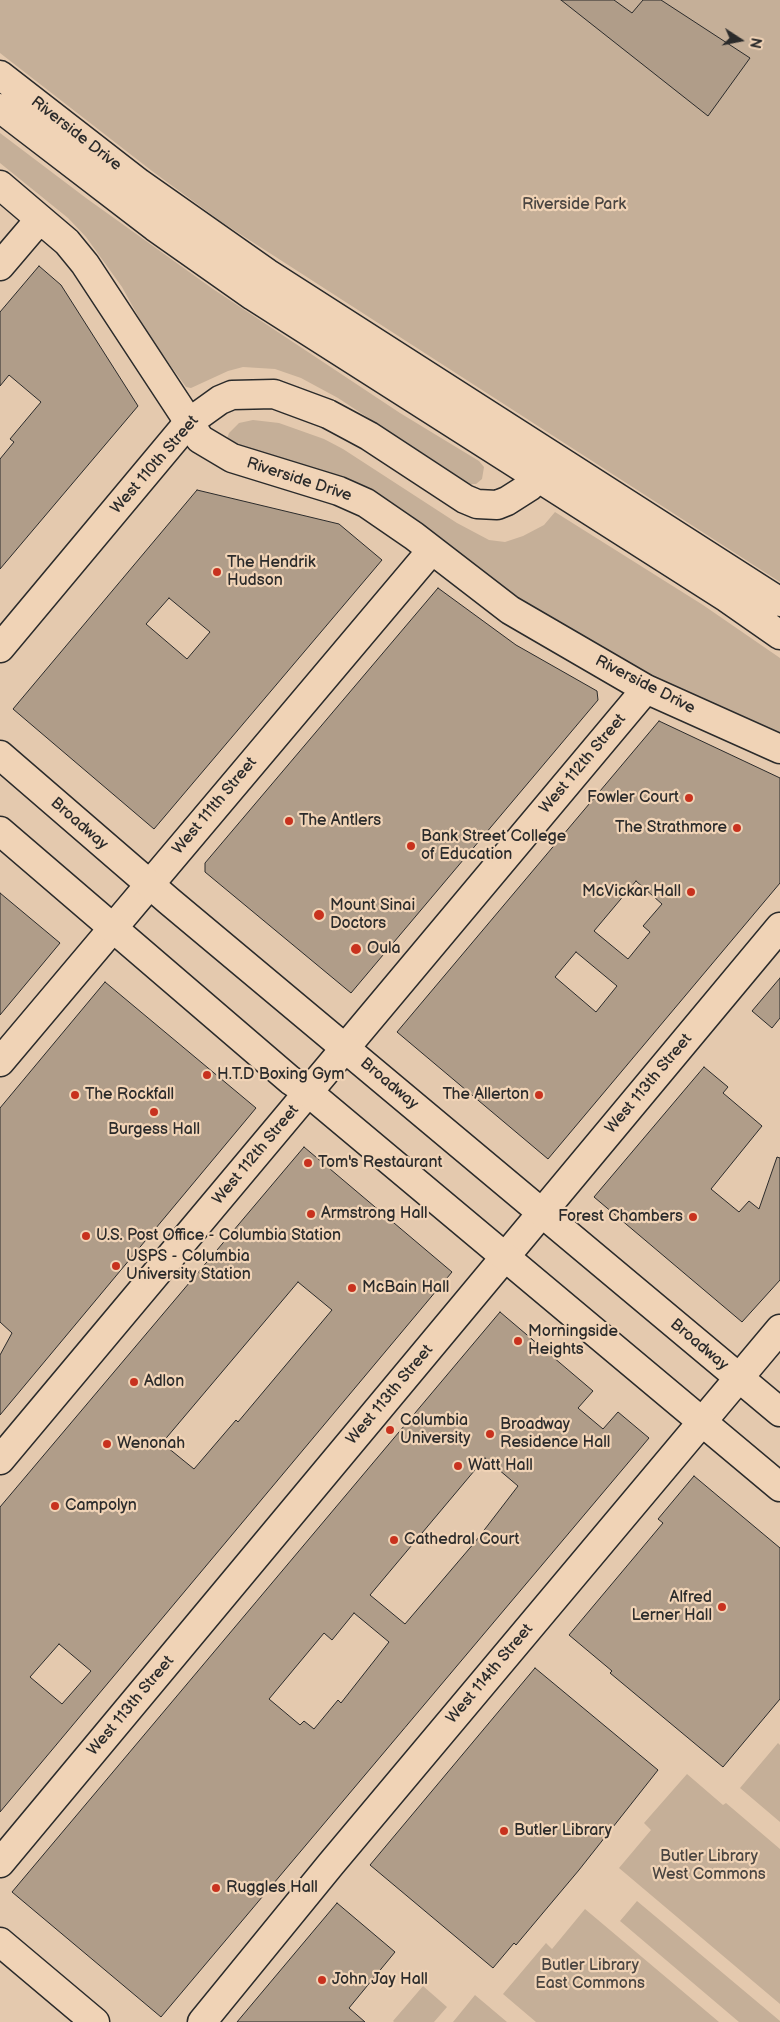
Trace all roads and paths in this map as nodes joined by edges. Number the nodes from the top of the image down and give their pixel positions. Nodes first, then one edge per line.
1 (0, 75) edge
2 (0, 108) edge
3 (0, 185) edge
4 (40, 219) junction
5 (0, 266) edge
6 (188, 423) junction
7 (546, 469) junction
8 (431, 551) junction
9 (780, 602) edge
10 (780, 635) edge
11 (0, 648) edge
12 (646, 689) junction
13 (780, 749) edge
14 (0, 755) edge
15 (0, 832) edge
16 (149, 884) junction
17 (113, 927) junction
18 (780, 927) edge
19 (345, 1048) junction
20 (0, 1062) edge
21 (308, 1092) junction
22 (541, 1212) junction
23 (504, 1256) junction
24 (780, 1329) edge
25 (739, 1377) junction
26 (780, 1412) edge
27 (703, 1422) junction
28 (0, 1460) edge
29 (780, 1487) edge
30 (0, 1863) edge
31 (0, 1942) edge
32 (95, 2022) edge
33 (202, 2022) edge

1 - 7 street, Riverside Drive
2 - 7 street, Riverside Drive
3 - 4 street, Riverside Drive
4 - 5 street
4 - 6 street, Riverside Drive
6 - 7 street, West 110th Street
6 - 8 street, Riverside Drive
6 - 11 street, West 110th Street
7 - 9 street, Riverside Drive
7 - 10 street, Riverside Drive
8 - 12 street, Riverside Drive
8 - 16 street, West 111th Street
12 - 13 street, Riverside Drive
12 - 19 street, West 112th Street
14 - 16 street, Broadway
15 - 17 street
16 - 17 street, West 111th Street
16 - 19 street, Broadway
17 - 20 street, West 111th Street
17 - 21 street
18 - 22 street, West 113th Street
19 - 21 street, West 112th Street
19 - 22 street, Broadway
21 - 23 street
21 - 28 street, West 112th Street
22 - 23 street, West 113th Street
22 - 25 street, Broadway
23 - 27 street
23 - 30 street, West 113th Street
24 - 25 street, West 114th Street
25 - 26 street, Broadway
25 - 27 street, West 114th Street
27 - 29 street
27 - 33 street, West 114th Street
31 - 32 street

